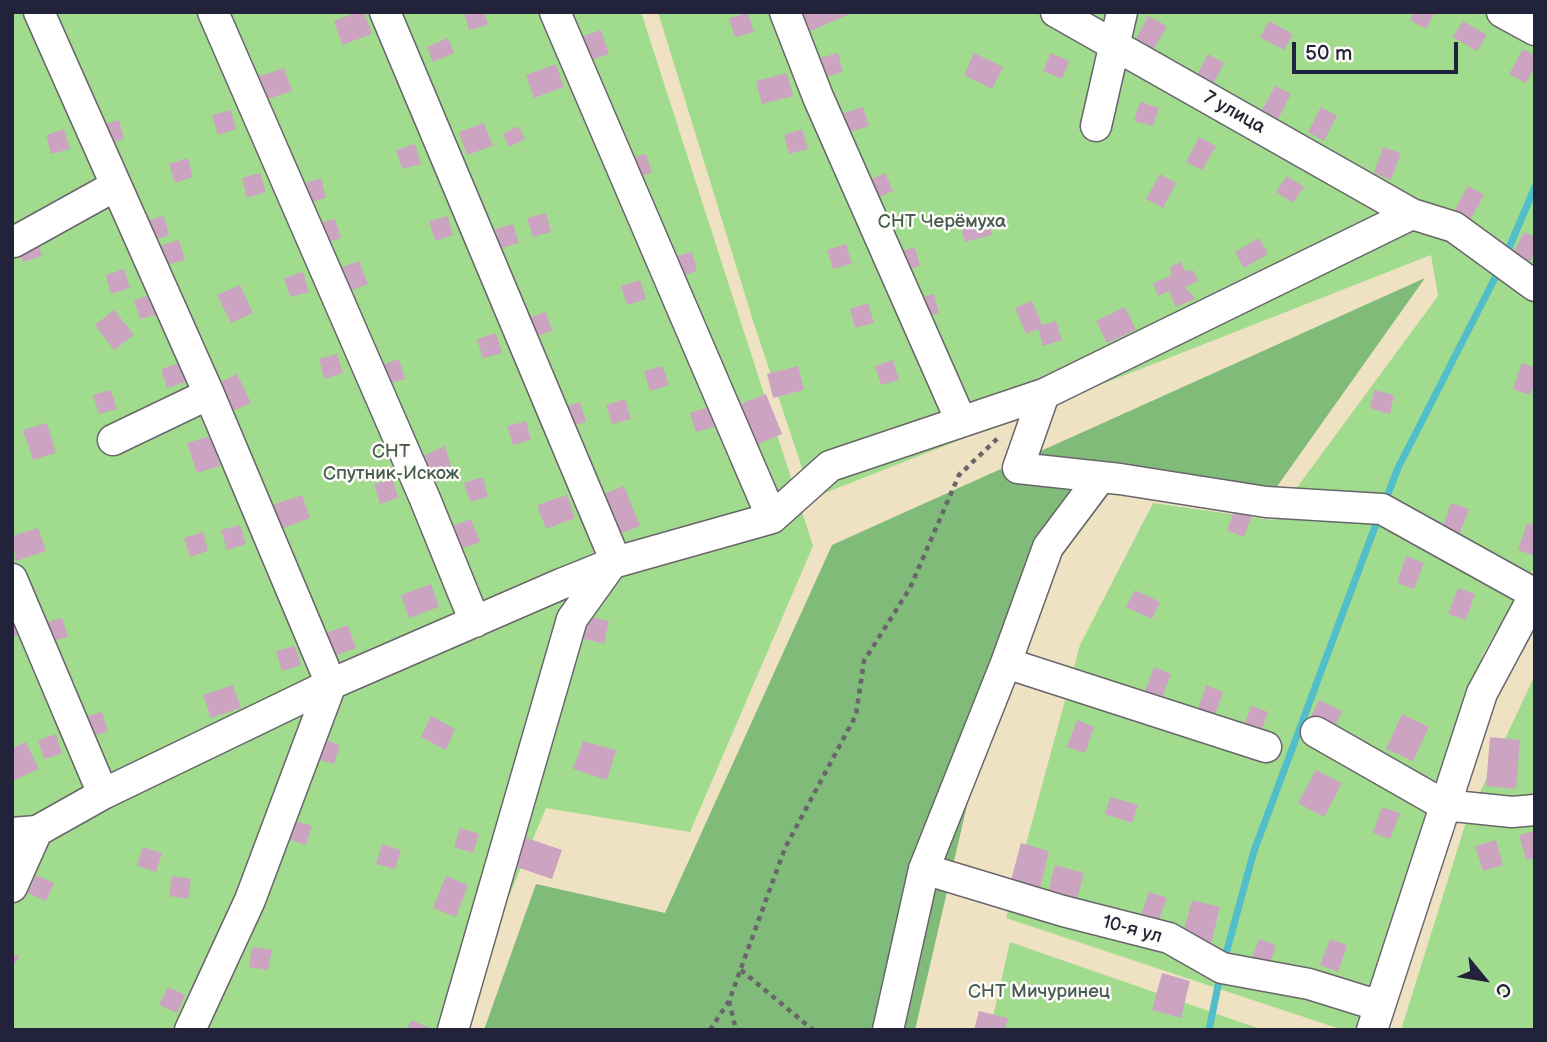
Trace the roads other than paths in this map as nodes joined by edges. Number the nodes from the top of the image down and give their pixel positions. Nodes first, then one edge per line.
1 (39, 12) edge
2 (213, 12) edge
3 (385, 12) edge
4 (555, 12) edge
5 (785, 12) edge
6 (1056, 12) edge
7 (1122, 12) edge
8 (1502, 12) edge
9 (1535, 30) edge
10 (1113, 45) junction
11 (1096, 125) dead end
12 (115, 186) junction
13 (1412, 214) junction
14 (14, 242) edge
15 (1535, 286) edge
16 (209, 394) junction
17 (1044, 394) junction
18 (961, 421) junction
19 (113, 440) dead end
20 (1099, 479) junction
21 (772, 518) junction
22 (613, 564) junction
23 (12, 579) edge
24 (1535, 594) edge
25 (475, 622) junction
26 (1006, 663) junction
27 (331, 684) junction
28 (1316, 732) dead end
29 (1266, 747) dead end
30 (103, 794) junction
31 (1444, 805) junction
32 (1535, 810) edge
33 (24, 832) edge
34 (924, 869) junction
35 (12, 887) edge
36 (1375, 1016) edge
37 (190, 1030) edge
38 (453, 1030) edge
39 (888, 1030) edge

1 - 12 street
2 - 25 street
3 - 22 street
4 - 21 street
5 - 18 street
6 - 10 street, 7 улица
7 - 10 street
8 - 9 street
10 - 11 street
10 - 13 street, 7 улица
12 - 14 street
12 - 16 street
13 - 15 street, 7 улица
13 - 17 street
16 - 19 street
16 - 27 street
17 - 18 street
17 - 20 street
18 - 21 street
20 - 24 street
20 - 26 street
21 - 22 street
22 - 25 street
22 - 38 street
23 - 30 street
24 - 31 street
25 - 27 street
26 - 29 street
26 - 34 street
27 - 30 street
27 - 37 street
28 - 31 street
30 - 33 street
31 - 32 street
31 - 36 street
33 - 35 street
34 - 36 street, 10-я ул
34 - 39 street

